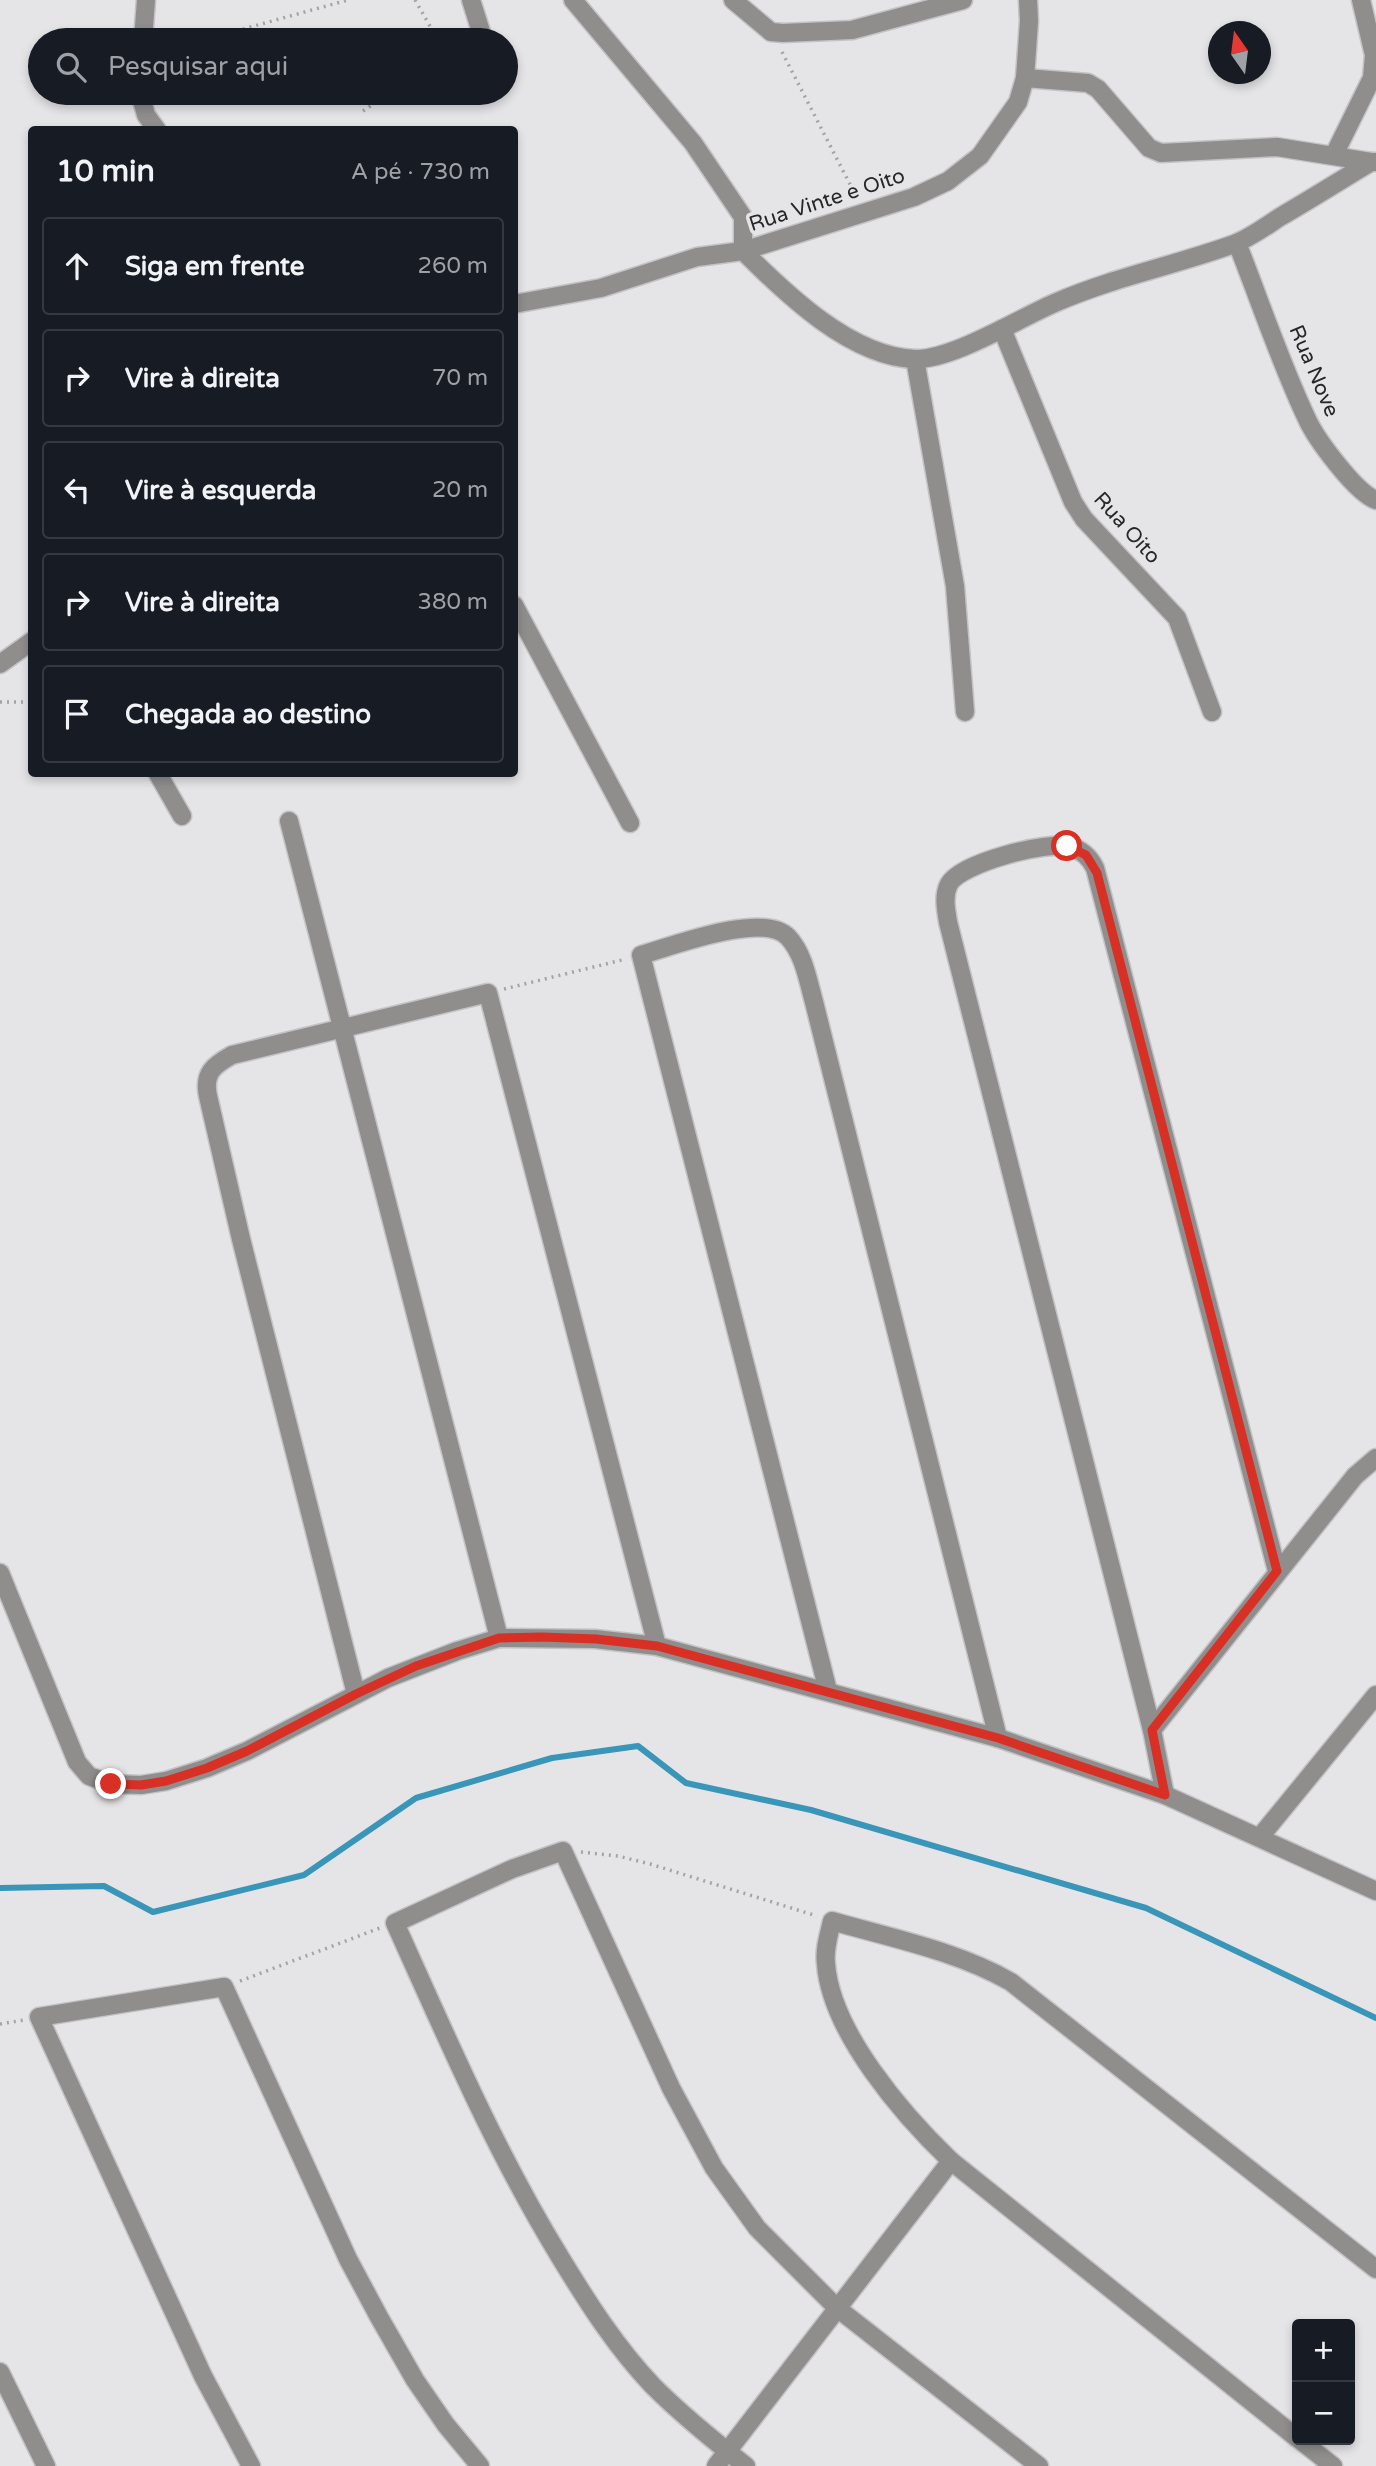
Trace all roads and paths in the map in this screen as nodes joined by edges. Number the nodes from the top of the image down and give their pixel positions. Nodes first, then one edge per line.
1 (146, 0) edge
2 (348, 0) edge
3 (415, 0) edge
4 (471, 0) edge
5 (573, 0) edge
6 (733, 0) edge
7 (963, 0) edge
8 (1028, 0) edge
9 (1361, 0) edge
10 (144, 28) edge
11 (247, 28) edge
12 (431, 28) edge
13 (480, 28) edge
14 (771, 32) junction
15 (1025, 78) junction
16 (143, 105) edge
17 (372, 105) edge
18 (363, 111) dead end
19 (154, 126) edge
20 (1334, 155) junction
21 (1374, 162) edge
22 (864, 212) junction
23 (1237, 243) junction
24 (743, 251) junction
25 (518, 303) edge
26 (1002, 329) junction
27 (915, 359) junction
28 (1376, 500) edge
29 (518, 613) edge
30 (28, 644) edge
31 (0, 664) edge
32 (0, 702) edge
33 (28, 702) edge
34 (965, 712) dead end
35 (1212, 712) dead end
36 (160, 777) edge
37 (182, 816) dead end
38 (289, 821) dead end
39 (630, 823) dead end
40 (641, 955) junction
41 (488, 993) junction
42 (343, 1028) junction
43 (1376, 1458) edge
44 (1277, 1571) junction
45 (0, 1573) edge
46 (499, 1638) junction
47 (657, 1646) junction
48 (828, 1691) junction
49 (356, 1694) junction
50 (1376, 1695) edge
51 (1152, 1730) junction
52 (998, 1738) junction
53 (1165, 1795) junction
54 (1260, 1837) junction
55 (562, 1851) junction
56 (1376, 1891) edge
57 (832, 1921) junction
58 (395, 1923) junction
59 (224, 1987) junction
60 (951, 2161) junction
61 (1376, 2269) edge
62 (836, 2308) junction
63 (0, 2372) edge
64 (1292, 2434) edge
65 (1306, 2445) edge
66 (727, 2451) junction
67 (46, 2466) edge
68 (251, 2466) edge
69 (480, 2466) edge
70 (716, 2466) edge
71 (746, 2466) edge
72 (1039, 2466) edge
73 (1332, 2466) edge

1 - 10 street
2 - 11 path
3 - 12 path
4 - 13 street
5 - 24 street
6 - 14 street
7 - 14 street
8 - 15 street, Rua Vinte e Oito
9 - 20 street
14 - 22 path
15 - 20 street
15 - 22 street, Rua Vinte e Oito
16 - 19 street
17 - 18 path
20 - 21 street
21 - 23 street
22 - 24 street, Rua Vinte e Oito
23 - 26 street
23 - 28 street, Rua Nove
24 - 25 street, Rua Vinte e Oito
24 - 27 street
26 - 27 street
26 - 35 street, Rua Oito
27 - 34 street
29 - 39 street
30 - 31 street
32 - 33 path
36 - 37 street
38 - 42 street
40 - 41 path
40 - 48 street
40 - 52 street
41 - 42 street
41 - 47 street
42 - 46 street
42 - 49 street
43 - 44 street
44 - 51 street
44 - 51 street
45 - 49 street
46 - 47 street
46 - 49 street
47 - 48 street
48 - 52 street
50 - 54 street
51 - 53 street
52 - 53 street
53 - 54 street
54 - 56 street
55 - 57 path
55 - 58 street
55 - 62 street
57 - 60 street
57 - 61 street
58 - 59 path
58 - 66 street
59 - 68 street
59 - 69 street
60 - 62 street
60 - 64 street
62 - 66 street
62 - 72 street
63 - 67 street
65 - 73 street
66 - 70 street
66 - 71 street

